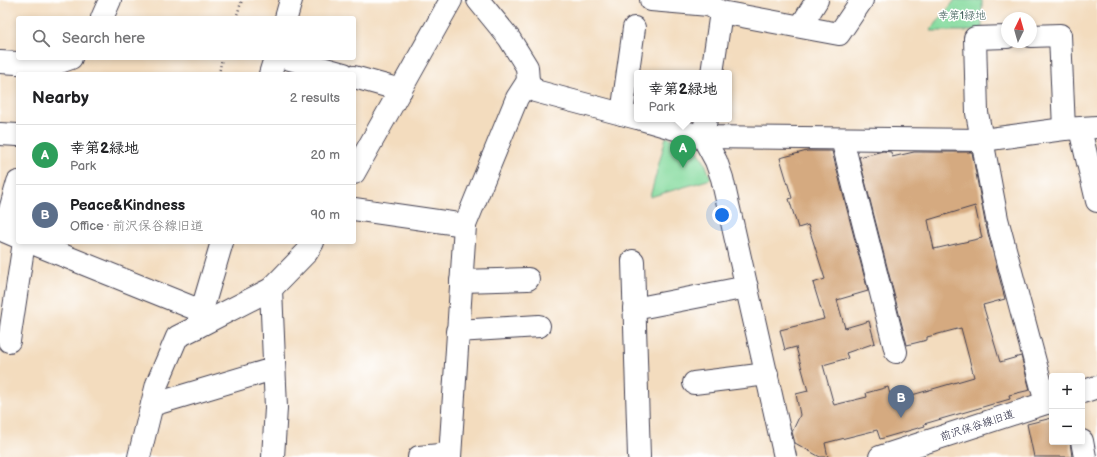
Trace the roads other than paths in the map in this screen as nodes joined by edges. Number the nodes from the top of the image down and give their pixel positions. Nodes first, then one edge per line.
1 (110, 0) edge
2 (291, 0) edge
3 (450, 0) edge
4 (651, 0) edge
5 (817, 0) edge
6 (862, 0) edge
7 (487, 3) edge
8 (745, 8) edge
9 (721, 12) junction
10 (103, 16) edge
11 (287, 16) edge
12 (801, 26) junction
13 (634, 28) dead end
14 (1037, 36) edge
15 (1001, 37) edge
16 (68, 60) edge
17 (274, 60) edge
18 (293, 60) edge
19 (0, 62) edge
20 (50, 70) edge
21 (712, 70) edge
22 (271, 72) edge
23 (337, 72) edge
24 (356, 78) edge
25 (528, 81) junction
26 (401, 90) junction
27 (633, 117) edge
28 (665, 122) edge
29 (704, 128) edge
30 (1080, 128) edge
31 (0, 134) edge
32 (16, 135) edge
33 (842, 139) junction
34 (983, 140) junction
35 (356, 170) edge
36 (16, 191) edge
37 (1097, 201) edge
38 (356, 209) edge
39 (465, 225) junction
40 (7, 232) edge
41 (24, 244) edge
42 (34, 244) edge
43 (221, 244) edge
44 (312, 244) edge
45 (633, 261) dead end
46 (528, 279) dead end
47 (461, 281) junction
48 (747, 287) junction
49 (272, 289) junction
50 (634, 309) junction
51 (199, 319) junction
52 (539, 326) dead end
53 (457, 331) junction
54 (9, 341) dead end
55 (896, 352) dead end
56 (273, 370) junction
57 (767, 374) junction
58 (694, 383) dead end
59 (1097, 387) edge
60 (1085, 391) edge
61 (1049, 402) edge
62 (152, 405) junction
63 (1083, 445) edge
64 (450, 455) edge
65 (139, 457) edge
66 (273, 457) edge
67 (419, 457) edge
68 (639, 457) edge
69 (785, 457) edge
70 (880, 457) edge
71 (1085, 457) edge

1 - 10 street
2 - 11 street
3 - 26 street
4 - 9 street
5 - 12 street
6 - 12 street
7 - 25 street
8 - 9 street
8 - 12 street
9 - 21 street
13 - 27 street
14 - 30 street
15 - 34 street
16 - 20 street
17 - 22 street
18 - 23 street
19 - 20 street
24 - 26 street
25 - 27 street
25 - 39 street
26 - 35 street
28 - 29 street
29 - 33 street
29 - 48 street
30 - 34 street
30 - 37 street
31 - 32 street
33 - 34 street
33 - 55 street
34 - 61 street
36 - 40 street
38 - 39 street
39 - 47 street
41 - 54 street
42 - 51 street
43 - 51 street
44 - 49 street
45 - 50 street
46 - 47 street
47 - 53 street
48 - 50 street
48 - 57 street
49 - 51 street
49 - 56 street
50 - 68 street
51 - 62 street
52 - 53 street
53 - 64 street
56 - 62 street
56 - 66 street
57 - 58 street
57 - 69 street
59 - 60 street
61 - 70 street, 前沢保谷線旧道
62 - 65 street
63 - 71 street
64 - 67 street

